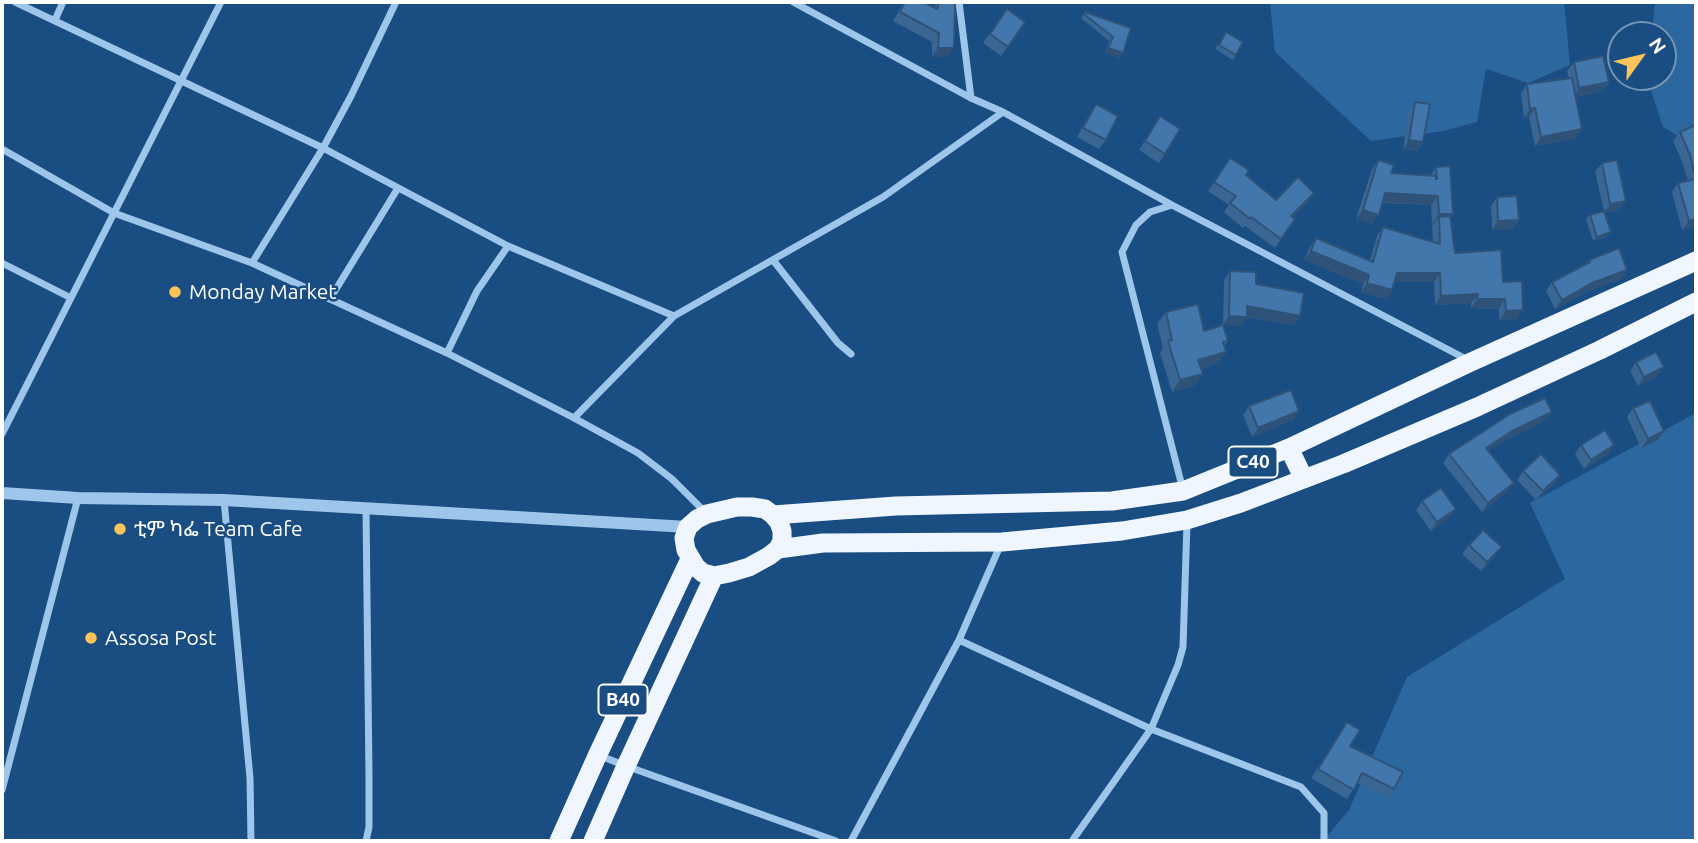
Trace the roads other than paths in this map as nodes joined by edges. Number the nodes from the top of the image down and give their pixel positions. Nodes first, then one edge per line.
1 (15, 2) edge
2 (63, 2) edge
3 (221, 2) edge
4 (396, 2) edge
5 (793, 2) edge
6 (959, 2) edge
7 (55, 20) junction
8 (181, 80) junction
9 (971, 98) junction
10 (1003, 112) junction
11 (323, 148) junction
12 (2, 149) edge
13 (398, 188) junction
14 (1172, 205) junction
15 (114, 213) junction
16 (508, 246) junction
17 (773, 260) junction
18 (1696, 261) edge
19 (2, 263) edge
20 (253, 263) junction
21 (71, 298) junction
22 (330, 299) junction
23 (1696, 302) edge
24 (674, 316) junction
25 (447, 353) junction
26 (851, 354) dead end
27 (1471, 362) junction
28 (574, 418) junction
29 (2, 434) edge
30 (1289, 448) junction
31 (1304, 479) junction
32 (1183, 491) junction
33 (2, 493) edge
34 (78, 498) junction
35 (224, 500) junction
36 (366, 508) junction
37 (707, 514) junction
38 (773, 516) junction
39 (1187, 520) junction
40 (688, 527) junction
41 (1002, 542) junction
42 (778, 549) junction
43 (690, 559) junction
44 (714, 576) junction
45 (959, 640) junction
46 (1151, 729) junction
47 (598, 754) junction
48 (626, 766) junction
49 (2, 790) edge
50 (251, 841) edge
51 (366, 841) edge
52 (559, 841) edge
53 (593, 841) edge
54 (836, 841) edge
55 (850, 841) edge
56 (1072, 841) edge
57 (1324, 841) edge

1 - 7 street
2 - 7 street
3 - 8 street
4 - 11 street
5 - 9 street
6 - 9 street
7 - 8 street
8 - 11 street
8 - 15 street
9 - 10 street
10 - 14 street
10 - 17 street
11 - 13 street
11 - 20 street
12 - 15 street
13 - 16 street
13 - 22 street
14 - 27 street
14 - 32 street
15 - 20 street
15 - 21 street
16 - 24 street
16 - 25 street
17 - 24 street
17 - 26 street
18 - 27 highway, C40
19 - 21 street
20 - 22 street
21 - 29 street
22 - 25 street
23 - 31 highway, C40
24 - 28 street
25 - 28 street
27 - 30 highway, C40
28 - 37 street
30 - 31 highway
30 - 32 highway, C40
31 - 39 highway, C40
32 - 38 highway, C40
33 - 34 street
34 - 35 street
34 - 49 street
35 - 36 street
35 - 50 street
36 - 40 street
36 - 51 street
37 - 38 highway
37 - 40 highway
38 - 42 highway
39 - 41 highway, C40
39 - 46 street
40 - 43 highway, B40
41 - 42 highway, C40
41 - 45 street
42 - 44 highway
43 - 44 highway
43 - 47 highway, B40
44 - 48 highway, B40
45 - 46 street
45 - 55 street
46 - 56 street
46 - 57 street
47 - 48 street
47 - 52 highway, B40
48 - 53 highway, B40
48 - 54 street

